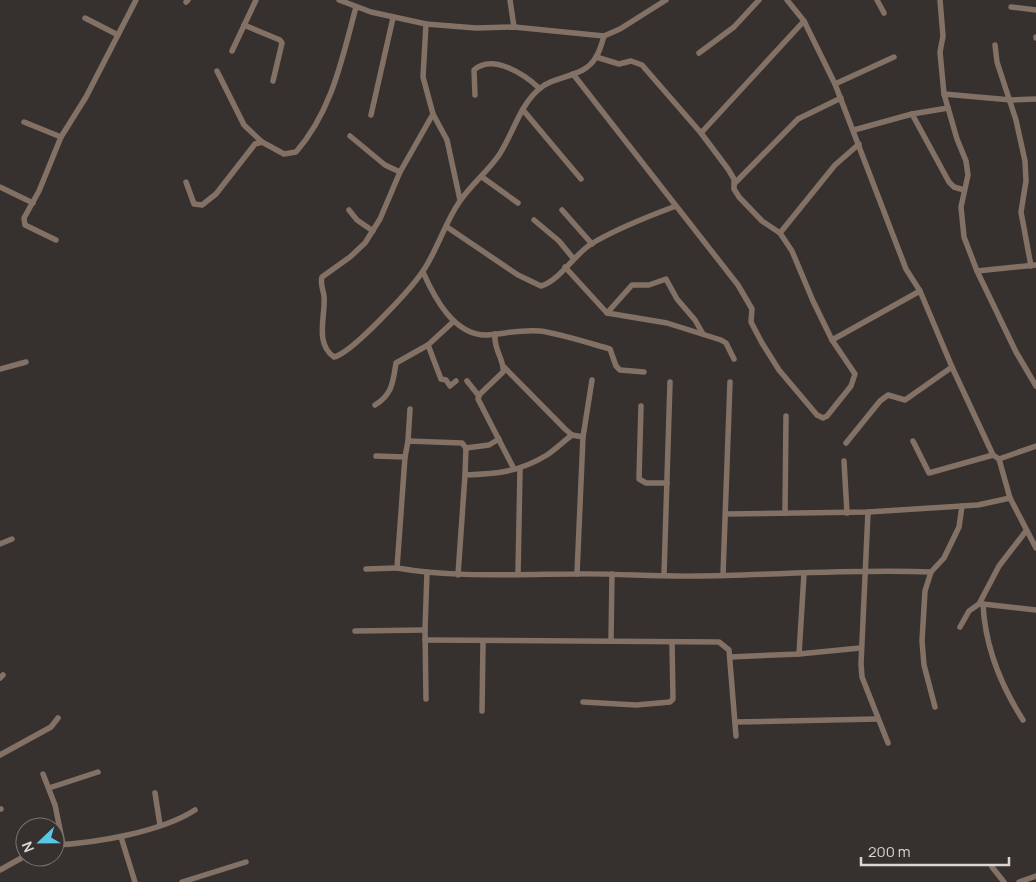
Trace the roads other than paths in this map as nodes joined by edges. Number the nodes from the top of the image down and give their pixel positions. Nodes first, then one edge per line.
1 (136, 0) edge
2 (256, 0) edge
3 (339, 0) edge
4 (510, 0) edge
5 (666, 0) edge
6 (759, 0) edge
7 (787, 0) edge
8 (877, 0) edge
9 (940, 0) edge
10 (356, 7) junction
11 (1012, 7) dead end
12 (1036, 10) edge
13 (884, 13) dead end
14 (85, 18) dead end
15 (393, 18) junction
16 (804, 22) junction
17 (426, 24) junction
18 (244, 25) junction
19 (514, 27) junction
20 (118, 35) junction
21 (604, 36) junction
22 (995, 45) dead end
23 (232, 51) dead end
24 (699, 53) dead end
25 (596, 57) junction
26 (894, 57) dead end
27 (218, 71) dead end
28 (573, 74) junction
29 (273, 81) dead end
30 (836, 84) junction
31 (539, 88) junction
32 (944, 94) junction
33 (475, 95) dead end
34 (841, 98) junction
35 (1036, 99) edge
36 (1011, 100) junction
37 (948, 108) junction
38 (523, 110) junction
39 (433, 114) junction
40 (912, 114) junction
41 (371, 115) dead end
42 (24, 122) dead end
43 (854, 130) junction
44 (701, 133) junction
45 (350, 136) dead end
46 (61, 137) junction
47 (262, 142) junction
48 (859, 144) junction
49 (400, 172) junction
50 (482, 177) junction
51 (581, 179) dead end
52 (186, 182) dead end
53 (735, 183) junction
54 (0, 187) edge
55 (964, 190) junction
56 (460, 200) junction
57 (33, 203) junction
58 (518, 203) dead end
59 (676, 206) junction
60 (349, 210) dead end
61 (562, 210) dead end
62 (534, 220) dead end
63 (447, 227) junction
64 (373, 231) junction
65 (780, 233) junction
66 (56, 240) dead end
67 (592, 244) junction
68 (573, 258) junction
69 (1034, 265) edge
70 (565, 267) junction
71 (976, 271) junction
72 (423, 272) junction
73 (920, 291) junction
74 (607, 313) junction
75 (454, 321) junction
76 (495, 334) junction
77 (703, 334) junction
78 (832, 340) junction
79 (428, 345) junction
80 (734, 359) dead end
81 (26, 362) dead end
82 (504, 368) junction
83 (952, 368) junction
84 (0, 369) edge
85 (644, 372) dead end
86 (467, 380) dead end
87 (592, 380) dead end
88 (456, 381) dead end
89 (670, 382) dead end
90 (730, 382) dead end
91 (1036, 386) edge
92 (479, 396) junction
93 (375, 405) dead end
94 (641, 406) dead end
95 (410, 409) dead end
96 (786, 416) dead end
97 (572, 435) junction
98 (583, 438) junction
99 (499, 439) junction
100 (408, 441) junction
101 (913, 441) dead end
102 (846, 443) dead end
103 (1036, 446) edge
104 (466, 448) junction
105 (993, 455) junction
106 (376, 456) dead end
107 (405, 456) junction
108 (999, 459) junction
109 (844, 461) dead end
110 (517, 469) junction
111 (465, 475) junction
112 (667, 483) junction
113 (1010, 498) junction
114 (962, 506) junction
115 (868, 512) junction
116 (785, 513) junction
117 (847, 513) junction
118 (726, 514) junction
119 (1026, 531) junction
120 (12, 539) dead end
121 (0, 544) edge
122 (1036, 548) edge
123 (397, 568) junction
124 (366, 569) dead end
125 (864, 570) junction
126 (427, 572) junction
127 (931, 572) junction
128 (518, 574) junction
129 (577, 574) junction
130 (612, 574) junction
131 (723, 574) junction
132 (804, 574) junction
133 (458, 575) junction
134 (664, 575) junction
135 (981, 604) junction
136 (1036, 610) edge
137 (960, 627) dead end
138 (424, 630) junction
139 (354, 631) dead end
140 (425, 640) junction
141 (611, 640) junction
142 (483, 642) junction
143 (672, 642) junction
144 (860, 648) junction
145 (799, 654) junction
146 (730, 657) junction
147 (426, 699) dead end
148 (583, 702) dead end
149 (935, 707) dead end
150 (482, 710) dead end
151 (58, 718) dead end
152 (877, 719) junction
153 (1023, 720) dead end
154 (735, 722) junction
155 (736, 736) dead end
156 (888, 743) dead end
157 (0, 755) edge
158 (98, 772) dead end
159 (43, 774) dead end
160 (49, 788) junction
161 (155, 792) dead end
162 (195, 810) dead end
163 (56, 817) edge
164 (160, 825) junction
165 (121, 837) junction
166 (65, 844) edge
167 (15, 862) edge
168 (246, 862) dead end
169 (992, 867) dead end
170 (0, 870) edge
171 (1036, 876) edge
172 (135, 882) edge
173 (182, 882) edge
174 (1004, 882) edge
175 (1019, 882) edge

1 - 20 street
2 - 18 street
3 - 10 street
4 - 19 street
5 - 21 street
6 - 24 street
7 - 16 street
8 - 13 street
9 - 32 street
10 - 15 street
10 - 47 street
11 - 12 street
14 - 20 street
15 - 17 street
15 - 41 street
16 - 30 street
16 - 44 street
17 - 19 street
17 - 39 street
18 - 23 street
18 - 29 street
19 - 21 street
20 - 46 street
21 - 25 street
22 - 36 street
25 - 28 street
25 - 44 street
26 - 30 street
27 - 47 street
28 - 31 street
28 - 59 street
30 - 34 street
31 - 33 street
31 - 38 street
32 - 36 street
32 - 37 street
34 - 43 street
34 - 53 street
35 - 36 street
36 - 69 street
37 - 40 street
37 - 55 street
38 - 50 street
38 - 51 street
39 - 49 street
39 - 56 street
40 - 43 street
40 - 55 street
42 - 46 street
43 - 48 street
44 - 53 street
45 - 49 street
46 - 57 street
47 - 52 street
48 - 65 street
48 - 73 street
49 - 64 street
50 - 56 street
50 - 58 street
53 - 65 street
54 - 57 street
55 - 71 street
56 - 63 street
57 - 66 street
59 - 67 street
59 - 78 street
60 - 64 street
61 - 67 street
62 - 68 street
63 - 70 street
63 - 72 street
64 - 72 street
65 - 78 street
67 - 68 street
68 - 70 street
69 - 71 street
70 - 74 street
71 - 91 street
72 - 75 street
73 - 78 street
73 - 83 street
74 - 77 street
74 - 77 street
75 - 76 street
75 - 79 street
76 - 82 street
76 - 85 street
77 - 80 street
79 - 88 street
79 - 93 street
81 - 84 street
82 - 92 street
82 - 97 street
83 - 102 street
83 - 105 street
86 - 92 street
87 - 98 street
89 - 112 street
90 - 118 street
92 - 99 street
94 - 112 street
95 - 100 street
96 - 116 street
97 - 98 street
97 - 110 street
98 - 129 street
99 - 104 street
99 - 110 street
100 - 104 street
100 - 107 street
101 - 105 street
103 - 108 street
104 - 111 street
105 - 108 street
106 - 107 street
107 - 123 street
108 - 113 street
109 - 117 street
110 - 111 street
110 - 128 street
111 - 133 street
112 - 134 street
113 - 114 street
113 - 119 street
114 - 115 street
114 - 127 street
115 - 117 street
115 - 125 street
116 - 117 street
116 - 118 street
118 - 131 street
119 - 122 street
119 - 135 street
120 - 121 street
123 - 124 street
123 - 126 street
125 - 127 street
125 - 132 street
125 - 144 street
126 - 133 street
126 - 138 street
127 - 149 street
128 - 129 street
128 - 133 street
129 - 130 street
130 - 134 street
130 - 141 street
131 - 132 street
131 - 134 street
132 - 145 street
135 - 136 street
135 - 137 street
135 - 153 street
138 - 139 street
138 - 140 street
140 - 142 street
140 - 147 street
141 - 142 street
141 - 143 street
142 - 150 street
143 - 146 street
143 - 148 street
144 - 145 street
144 - 152 street
145 - 146 street
146 - 154 street
151 - 157 street
152 - 154 street
152 - 156 street
154 - 155 street
158 - 160 street
159 - 160 street
160 - 163 street
161 - 164 street
162 - 164 street
164 - 165 street
165 - 166 street
165 - 172 street
167 - 170 street
168 - 173 street
169 - 174 street
171 - 175 street

